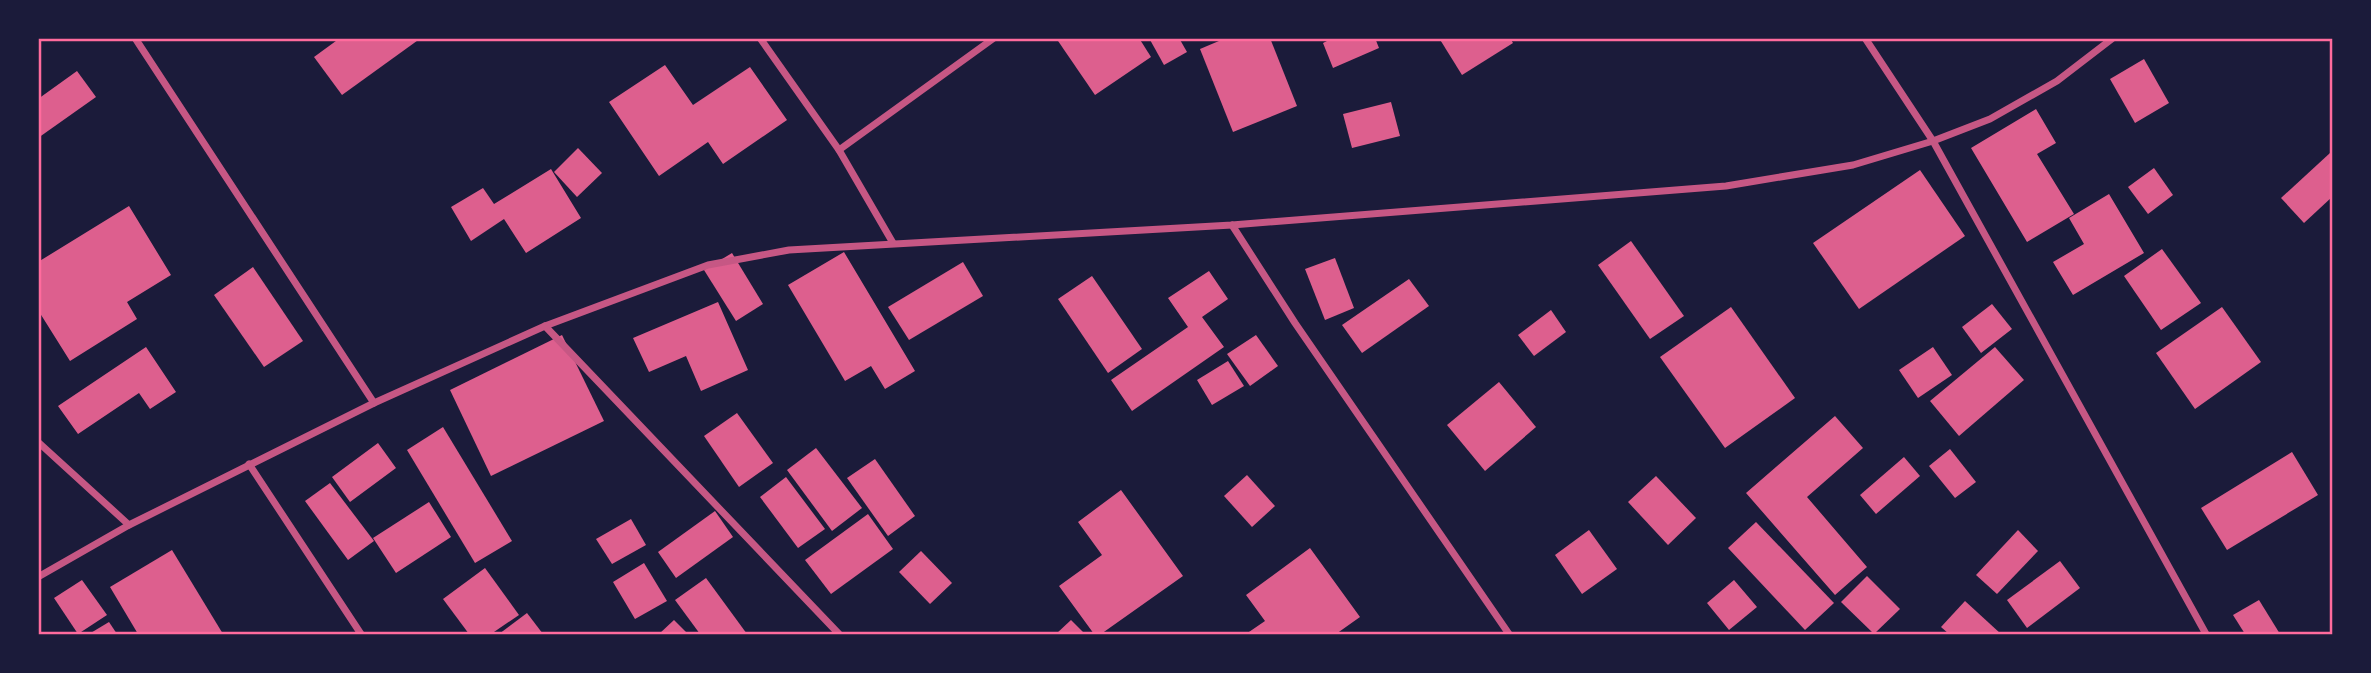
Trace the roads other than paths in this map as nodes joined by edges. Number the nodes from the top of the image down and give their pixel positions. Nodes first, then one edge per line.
1 (135, 38) edge
2 (760, 38) edge
3 (994, 38) edge
4 (1866, 38) edge
5 (2113, 38) edge
6 (1933, 141) junction
7 (839, 150) junction
8 (1233, 225) junction
9 (893, 243) junction
10 (545, 326) junction
11 (374, 403) junction
12 (38, 442) edge
13 (249, 464) junction
14 (129, 525) junction
15 (38, 577) edge
16 (361, 635) edge
17 (839, 635) edge
18 (1509, 635) edge
19 (2206, 635) edge

1 - 11 street
2 - 7 street
3 - 7 street
4 - 6 street
5 - 6 street
6 - 8 street
6 - 19 street
7 - 9 street
8 - 9 street
8 - 18 street
9 - 10 street
10 - 11 street
10 - 17 street
11 - 13 street
12 - 14 street
13 - 14 street
13 - 16 street
14 - 15 street

